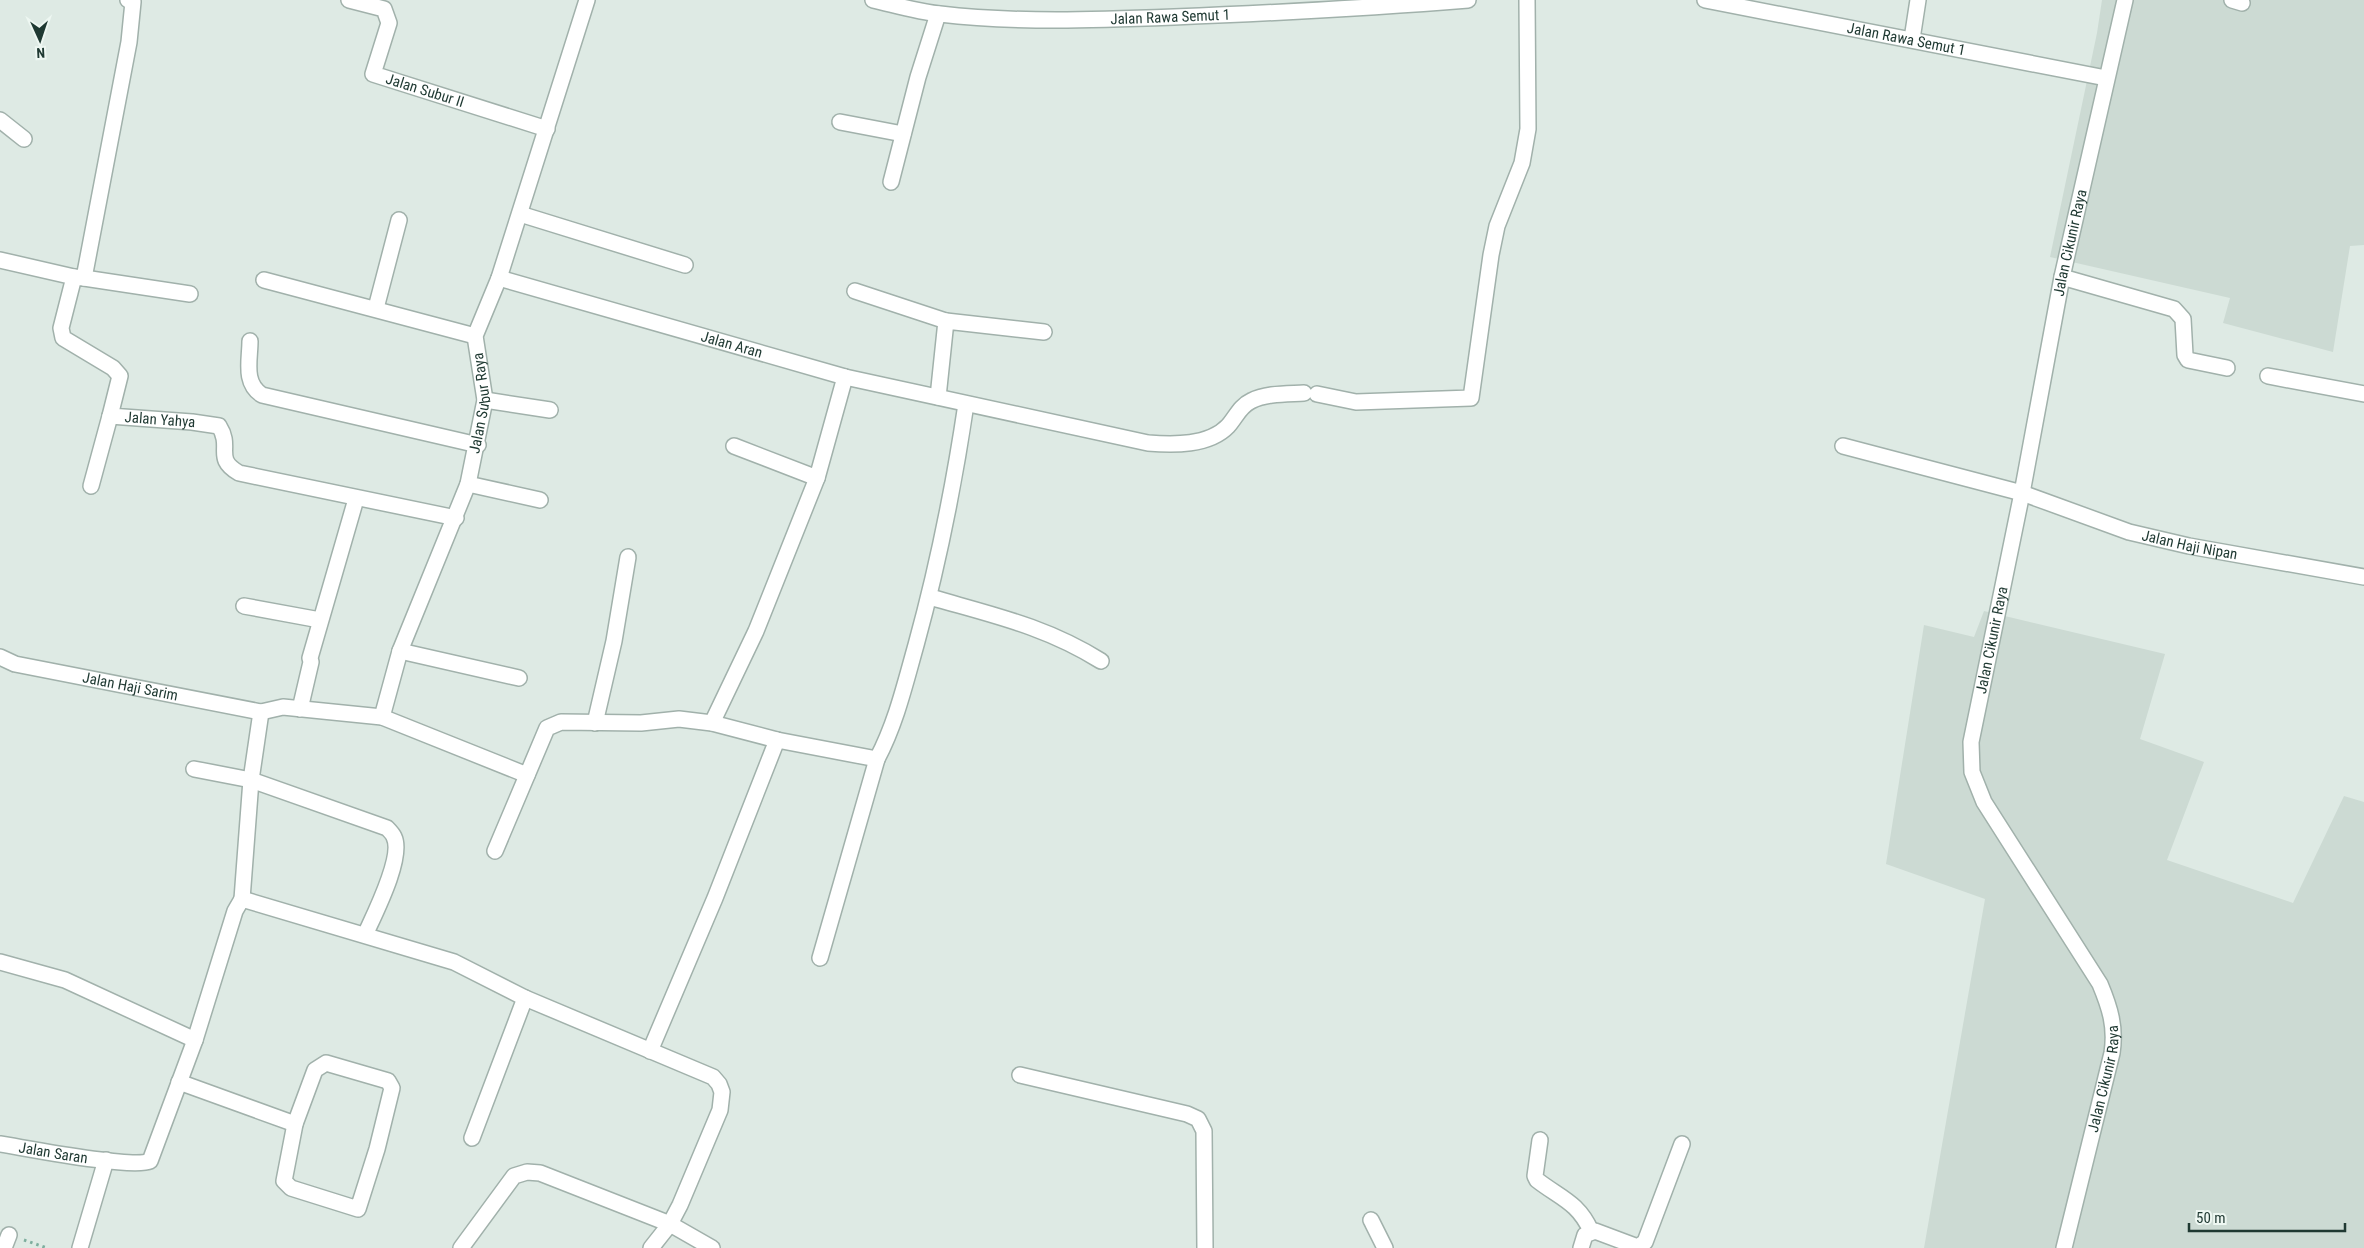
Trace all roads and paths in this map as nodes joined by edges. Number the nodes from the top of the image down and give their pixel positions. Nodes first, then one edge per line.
1 (128, 0) edge
2 (350, 0) edge
3 (587, 0) edge
4 (873, 0) edge
5 (1468, 0) edge
6 (1527, 0) edge
7 (1705, 0) edge
8 (1918, 0) edge
9 (2125, 0) edge
10 (1748, 3) edge
11 (938, 14) junction
12 (1912, 39) junction
13 (2106, 78) junction
14 (0, 120) edge
15 (840, 122) dead end
16 (547, 129) junction
17 (903, 134) junction
18 (24, 139) dead end
19 (891, 182) dead end
20 (520, 214) junction
21 (399, 220) dead end
22 (0, 260) edge
23 (685, 265) dead end
24 (2062, 277) junction
25 (79, 278) junction
26 (499, 278) junction
27 (264, 280) dead end
28 (855, 292) dead end
29 (190, 294) dead end
30 (376, 308) junction
31 (946, 321) junction
32 (1044, 332) dead end
33 (476, 336) junction
34 (250, 341) dead end
35 (2228, 368) dead end
36 (2268, 376) dead end
37 (845, 378) junction
38 (2364, 394) edge
39 (938, 397) junction
40 (485, 400) junction
41 (966, 404) junction
42 (550, 410) dead end
43 (110, 416) junction
44 (478, 445) junction
45 (734, 446) dead end
46 (1843, 446) dead end
47 (816, 478) junction
48 (468, 484) junction
49 (92, 486) dead end
50 (2022, 493) junction
51 (356, 499) junction
52 (540, 500) dead end
53 (456, 518) junction
54 (628, 557) dead end
55 (2364, 577) edge
56 (930, 598) junction
57 (244, 606) dead end
58 (320, 620) junction
59 (400, 651) junction
60 (0, 657) edge
61 (1101, 661) dead end
62 (519, 678) dead end
63 (300, 709) junction
64 (261, 712) junction
65 (382, 717) junction
66 (595, 723) junction
67 (712, 723) junction
68 (777, 740) junction
69 (877, 760) junction
70 (194, 769) dead end
71 (527, 775) junction
72 (251, 780) junction
73 (495, 851) dead end
74 (242, 899) junction
75 (365, 934) junction
76 (820, 958) dead end
77 (0, 962) edge
78 (525, 998) junction
79 (195, 1040) junction
80 (650, 1051) junction
81 (1020, 1075) dead end
82 (179, 1082) junction
83 (295, 1124) junction
84 (472, 1138) dead end
85 (1540, 1140) dead end
86 (0, 1144) edge
87 (1682, 1144) dead end
88 (106, 1160) junction
89 (1371, 1220) dead end
90 (670, 1224) junction
91 (1591, 1231) junction
92 (6, 1242) edge
93 (47, 1248) edge
94 (80, 1248) edge
95 (461, 1248) edge
96 (651, 1248) edge
97 (712, 1248) edge
98 (1205, 1248) edge
99 (1385, 1248) edge
100 (1581, 1248) edge
101 (2064, 1248) edge

1 - 25 street, Jalan Yahya
2 - 16 street, Jalan Subur II
3 - 16 street, Jalan Subur Raya
4 - 11 street, Jalan Rawa Semut 1
5 - 11 street, Jalan Rawa Semut 1
6 - 41 street, Jalan Aran
7 - 10 street, Jalan Rawa Semut 1
8 - 12 street
9 - 13 street, Jalan Cikunir Raya
10 - 12 street, Jalan Rawa Semut 1
11 - 17 street
12 - 13 street, Jalan Rawa Semut 1
13 - 24 street, Jalan Cikunir Raya
14 - 18 street
15 - 17 street
16 - 20 street, Jalan Subur Raya
17 - 19 street
20 - 23 street
20 - 26 street, Jalan Subur Raya
21 - 30 street
22 - 25 street
24 - 35 street
24 - 50 street, Jalan Cikunir Raya
25 - 29 street
25 - 43 street, Jalan Yahya
26 - 33 street, Jalan Subur Raya
26 - 37 street, Jalan Aran
27 - 30 street
28 - 31 street
30 - 33 street
31 - 32 street
31 - 39 street
33 - 40 street, Jalan Subur Raya
34 - 44 street
36 - 38 street
37 - 39 street, Jalan Aran
37 - 47 street
39 - 41 street, Jalan Aran
40 - 42 street
40 - 44 street, Jalan Subur Raya
41 - 56 street
43 - 49 street
43 - 51 street, Jalan Yahya
44 - 48 street, Jalan Subur Raya
45 - 47 street
46 - 50 street, Jalan Haji Nipan
47 - 67 street
48 - 52 street
48 - 53 street, Jalan Subur Raya
50 - 55 street, Jalan Haji Nipan
50 - 101 street, Jalan Cikunir Raya
51 - 53 street, Jalan Yahya
51 - 58 street
53 - 59 street, Jalan Subur Raya
54 - 66 street
56 - 61 street
56 - 69 street
57 - 58 street
58 - 63 street
59 - 62 street
59 - 65 street, Jalan Subur Raya
60 - 64 street, Jalan Haji Sarim
63 - 64 street
63 - 65 street
64 - 72 street
65 - 71 street
66 - 67 street
66 - 71 street
67 - 68 street
68 - 69 street
68 - 80 street
69 - 76 street
70 - 72 street
71 - 73 street
72 - 74 street
72 - 75 street
74 - 75 street
74 - 79 street
75 - 78 street
77 - 79 street
78 - 80 street
78 - 84 street
79 - 82 street
80 - 90 street
81 - 98 street
82 - 83 street
82 - 88 street, Jalan Saran
83 - 83 street
85 - 91 street
86 - 88 street, Jalan Saran
87 - 91 street
88 - 94 street
89 - 99 street
90 - 95 street
90 - 96 street
90 - 97 street
91 - 100 street
92 - 93 path

